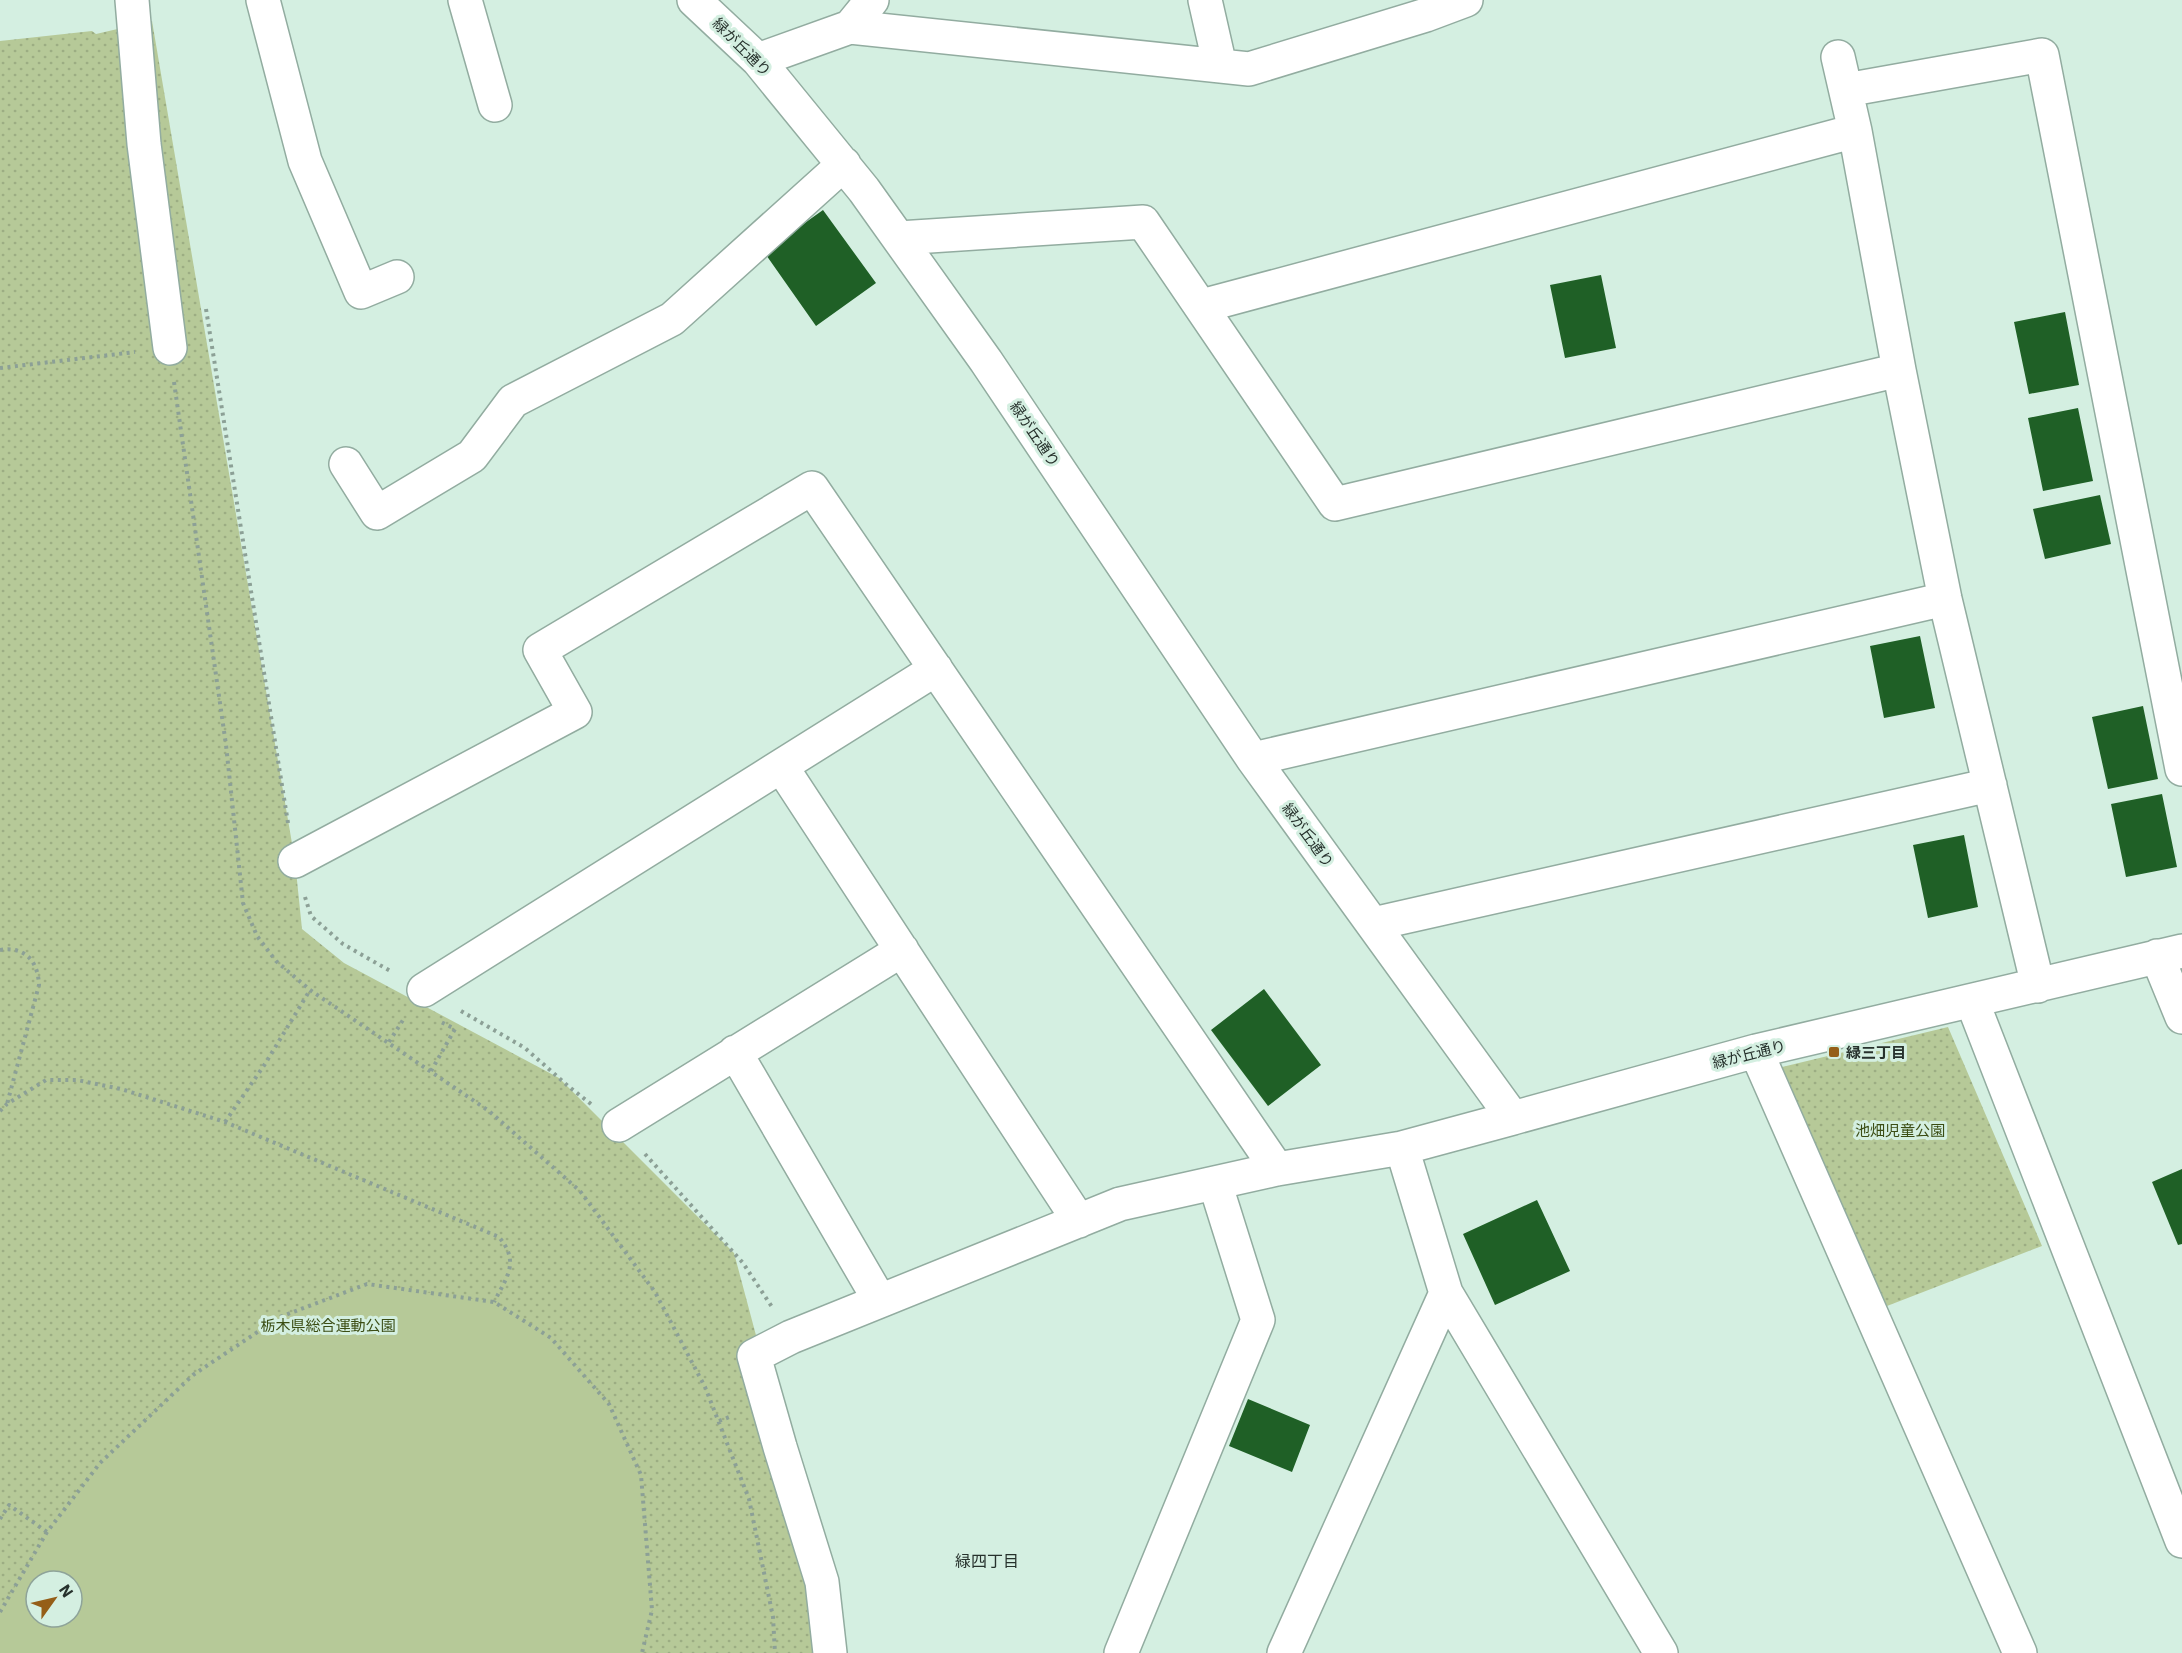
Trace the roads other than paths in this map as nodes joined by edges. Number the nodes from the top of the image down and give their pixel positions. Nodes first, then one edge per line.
1 (132, 0) edge
2 (263, 0) edge
3 (465, 0) edge
4 (694, 0) edge
5 (872, 0) edge
6 (1205, 0) edge
7 (1466, 0) edge
8 (1397, 11) edge
9 (850, 27) junction
10 (1838, 57) dead end
11 (758, 60) junction
12 (1220, 66) junction
13 (1846, 90) junction
14 (495, 105) dead end
15 (1855, 131) junction
16 (844, 164) junction
17 (898, 238) junction
18 (397, 277) dead end
19 (1202, 306) junction
20 (170, 348) road end
21 (1899, 370) junction
22 (346, 464) dead end
23 (1946, 598) junction
24 (936, 669) junction
25 (1253, 759) junction
26 (781, 766) junction
27 (2182, 769) edge
28 (1990, 785) junction
29 (295, 861) road end
30 (1373, 924) junction
31 (902, 950) junction
32 (2170, 954) edge
33 (2038, 986) junction
34 (1972, 1001) junction
35 (415, 1003) road end
36 (2182, 1017) edge
37 (1756, 1051) junction
38 (735, 1052) junction
39 (1513, 1118) junction
40 (618, 1125) road end
41 (1402, 1148) junction
42 (1277, 1169) junction
43 (1215, 1183) junction
44 (1079, 1221) junction
45 (1446, 1293) junction
46 (880, 1301) junction
47 (2182, 1541) edge
48 (1651, 1648) edge
49 (830, 1653) edge
50 (1120, 1653) edge
51 (1284, 1653) edge
52 (2020, 1653) edge

1 - 20 street
2 - 18 street
3 - 14 street
4 - 11 street, 緑が丘通り
5 - 9 street
6 - 12 street
7 - 8 street
8 - 12 street
9 - 11 street
9 - 12 street
10 - 13 street
11 - 16 street, 緑が丘通り
13 - 15 street
13 - 27 street
15 - 19 street
15 - 21 street
16 - 17 street, 緑が丘通り
16 - 22 street
17 - 19 street
17 - 25 street, 緑が丘通り
19 - 21 street
21 - 23 street
23 - 25 street
23 - 28 street
24 - 26 street
24 - 29 street
24 - 42 street
25 - 30 street, 緑が丘通り
26 - 31 street
26 - 35 street
28 - 30 street
28 - 33 street
30 - 39 street, 緑が丘通り
31 - 38 street
31 - 44 street
32 - 33 street, 緑が丘通り
32 - 36 street
33 - 34 street, 緑が丘通り
34 - 37 street, 緑が丘通り
34 - 47 street
37 - 39 street, 緑が丘通り
37 - 52 street
38 - 40 street
38 - 46 street
39 - 41 street
41 - 42 street
41 - 45 street
42 - 43 street
43 - 44 street
43 - 50 street
44 - 46 street
45 - 48 street
45 - 51 street
46 - 49 street

